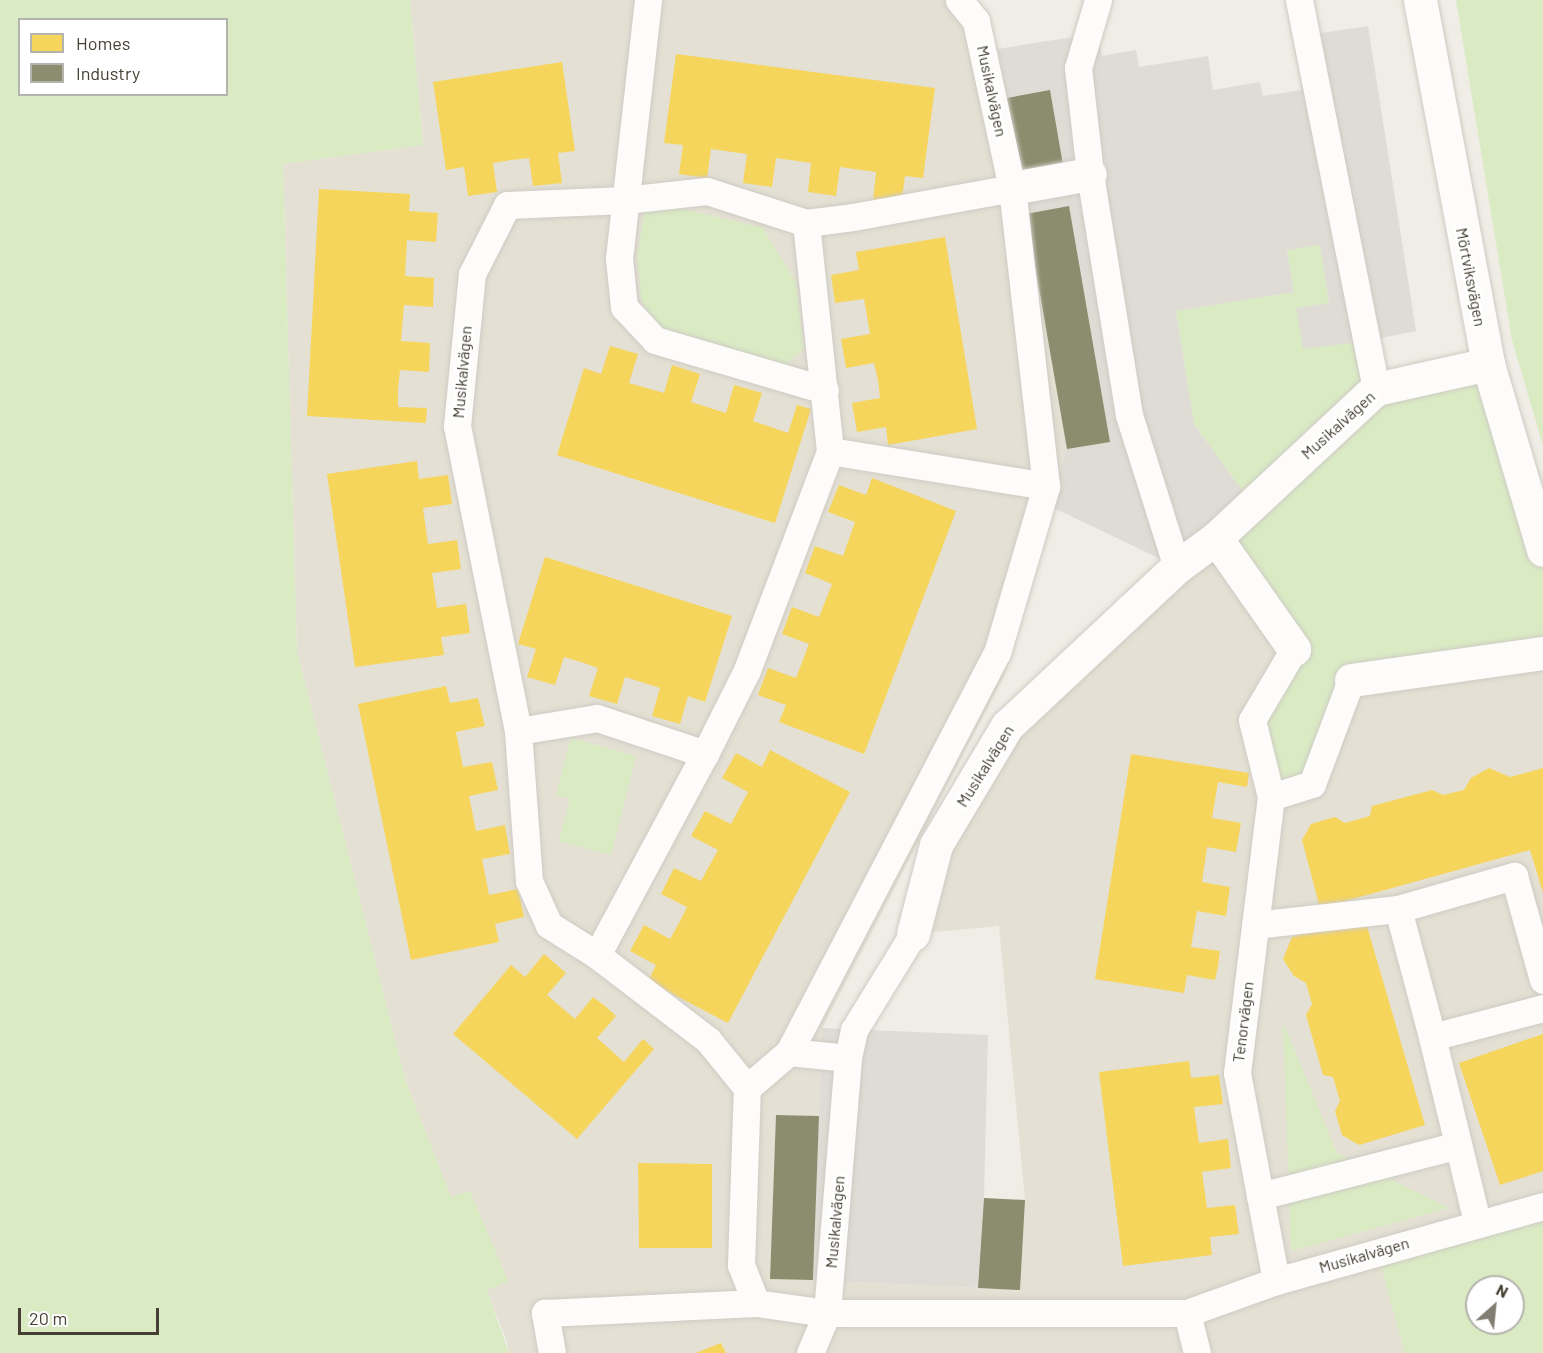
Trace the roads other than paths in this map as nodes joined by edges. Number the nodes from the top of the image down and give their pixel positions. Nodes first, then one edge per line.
1 (648, 0) edge
2 (960, 0) edge
3 (1098, 0) edge
4 (1299, 0) edge
5 (1420, 0) edge
6 (1090, 174) junction
7 (1012, 188) junction
8 (625, 201) junction
9 (806, 223) junction
10 (1488, 364) junction
11 (1376, 389) junction
12 (825, 390) junction
13 (830, 451) junction
14 (1046, 486) junction
15 (1216, 538) junction
16 (1543, 550) edge
17 (1177, 567) junction
18 (1294, 649) joint
19 (1543, 652) edge
20 (1351, 680) joint
21 (518, 731) junction
22 (705, 754) junction
23 (1271, 797) junction
24 (1398, 909) junction
25 (1255, 925) junction
26 (914, 934) joint
27 (597, 955) junction
28 (1543, 981) edge
29 (1543, 1008) edge
30 (1432, 1037) junction
31 (789, 1052) junction
32 (848, 1058) junction
33 (747, 1088) junction
34 (1458, 1145) junction
35 (1260, 1196) junction
36 (1543, 1206) edge
37 (1477, 1222) junction
38 (1275, 1281) junction
39 (756, 1303) junction
40 (1187, 1312) junction
41 (827, 1313) junction
42 (552, 1353) edge
43 (810, 1353) edge
44 (1197, 1353) edge

1 - 8 lane
2 - 7 lane, Musikalvägen
3 - 6 lane
4 - 11 lane
5 - 10 street, Mörtviksvägen
6 - 7 street
6 - 17 lane
7 - 9 lane, Musikalvägen
7 - 14 lane, Musikalvägen
8 - 9 lane, Musikalvägen
8 - 12 lane
8 - 21 lane, Musikalvägen
9 - 12 lane
10 - 11 street, Musikalvägen
10 - 16 street, Mörtviksvägen
11 - 15 street, Musikalvägen
12 - 13 lane
13 - 14 lane
13 - 22 lane
14 - 31 lane, Musikalvägen
15 - 17 street, Musikalvägen
15 - 18 street
17 - 26 street, Musikalvägen
18 - 23 lane, Tenorvägen
19 - 20 street
20 - 23 lane
21 - 22 lane
21 - 27 lane, Musikalvägen
22 - 27 lane
23 - 25 lane, Tenorvägen
24 - 25 lane
24 - 28 lane
24 - 30 lane
25 - 35 lane, Tenorvägen
26 - 32 lane, Musikalvägen
27 - 33 lane, Musikalvägen
29 - 30 lane
30 - 34 lane
31 - 32 lane
31 - 33 lane, Musikalvägen
32 - 41 lane, Musikalvägen
33 - 39 lane
34 - 35 lane
34 - 37 lane
35 - 38 lane, Tenorvägen
36 - 37 lane, Musikalvägen
37 - 38 lane, Musikalvägen
38 - 40 lane, Musikalvägen
39 - 41 lane, Musikalvägen
39 - 42 lane, Musikalvägen
40 - 41 lane, Musikalvägen
40 - 44 lane
41 - 43 lane, Musikalvägen

